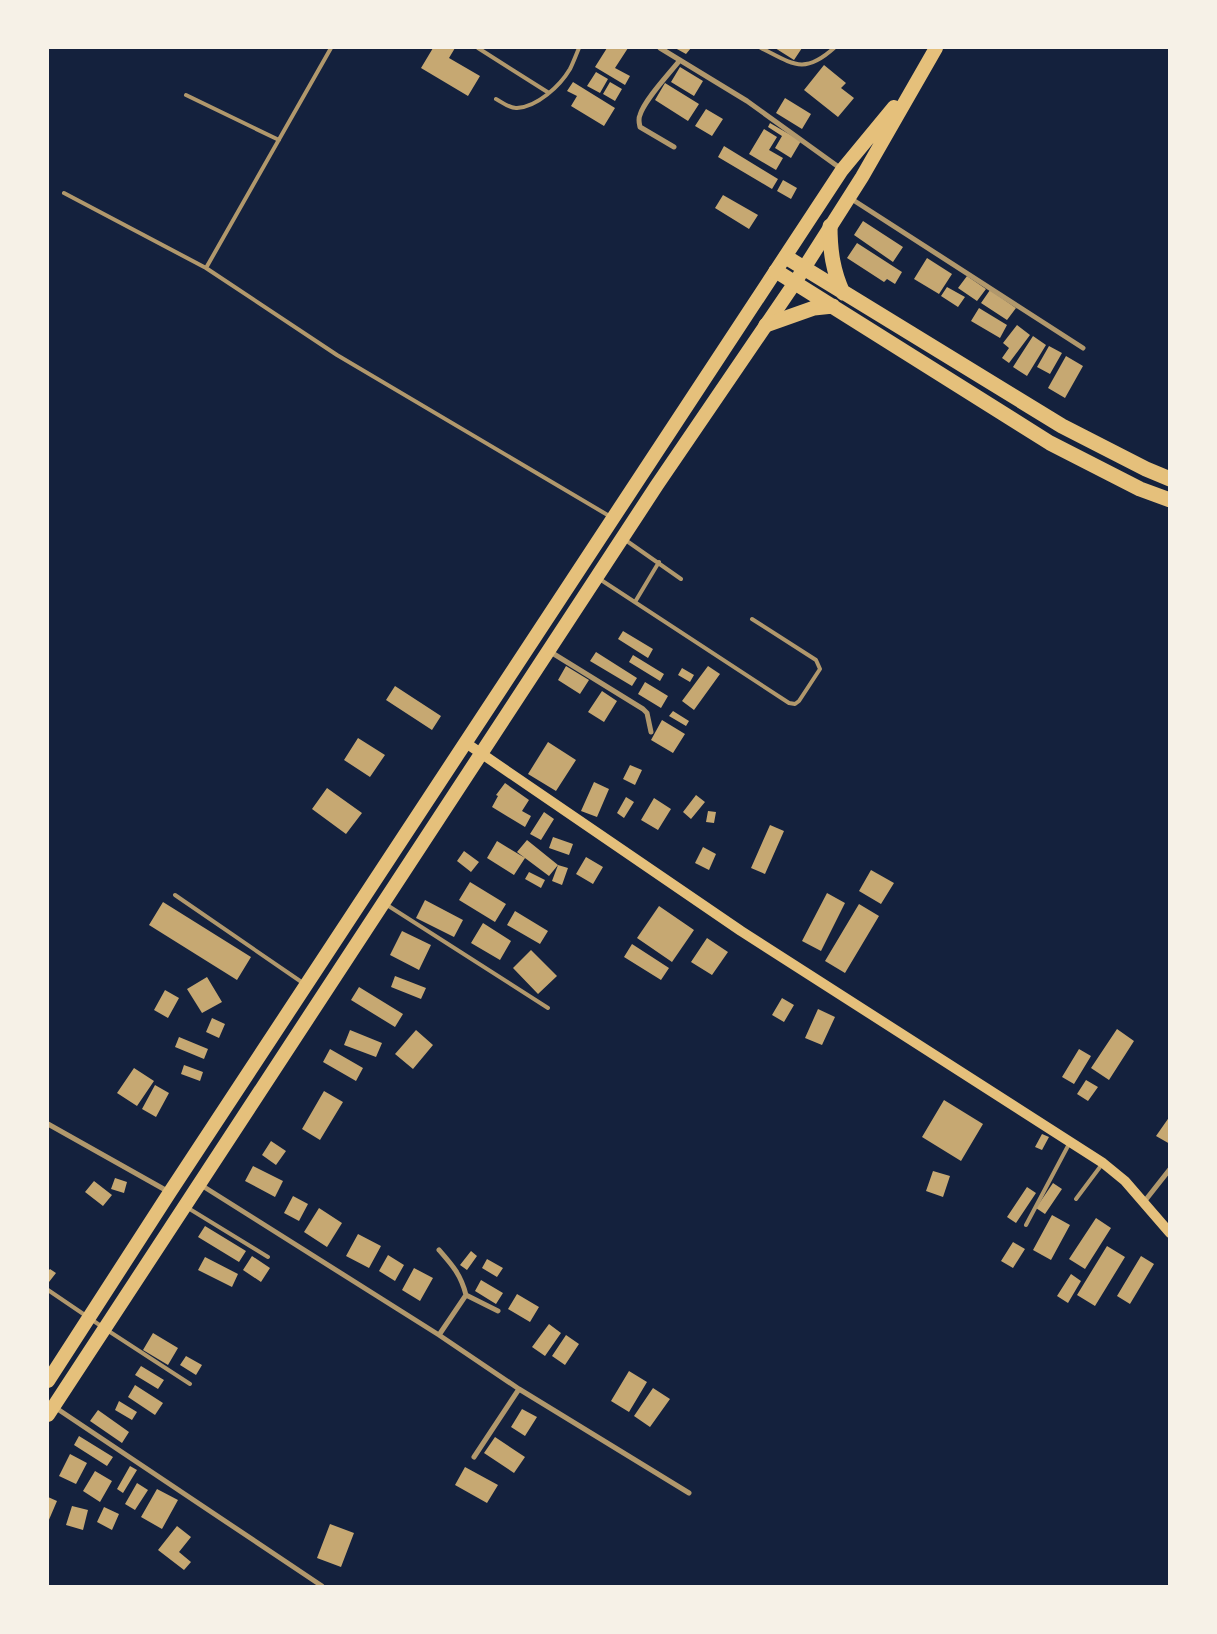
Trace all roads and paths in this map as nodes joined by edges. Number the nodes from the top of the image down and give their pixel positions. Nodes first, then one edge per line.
1 (330, 48) edge
2 (478, 48) edge
3 (579, 48) edge
4 (660, 48) edge
5 (761, 48) edge
6 (834, 48) edge
7 (932, 49) edge
8 (680, 60) junction
9 (916, 82) junction
10 (549, 93) junction
11 (186, 95) dead end
12 (496, 99) dead end
13 (279, 140) junction
14 (674, 148) dead end
15 (842, 170) junction
16 (64, 193) dead end
17 (850, 198) junction
18 (830, 226) junction
19 (786, 257) junction
20 (206, 268) junction
21 (803, 268) junction
22 (776, 271) junction
23 (794, 284) junction
24 (843, 293) junction
25 (833, 306) junction
26 (766, 325) junction
27 (1083, 348) dead end
28 (1170, 479) edge
29 (1170, 500) edge
30 (612, 518) junction
31 (622, 538) junction
32 (659, 562) junction
33 (596, 577) junction
34 (681, 578) dead end
35 (635, 602) junction
36 (752, 618) dead end
37 (549, 650) junction
38 (651, 732) dead end
39 (466, 743) junction
40 (480, 753) junction
41 (175, 895) dead end
42 (383, 902) junction
43 (307, 986) junction
44 (548, 1008) dead end
45 (283, 1021) junction
46 (298, 1030) junction
47 (48, 1124) edge
48 (1070, 1142) junction
49 (1103, 1163) junction
50 (1170, 1169) edge
51 (198, 1183) junction
52 (170, 1192) junction
53 (1076, 1199) dead end
54 (1144, 1202) junction
55 (184, 1205) junction
56 (1026, 1225) dead end
57 (1170, 1233) edge
58 (439, 1250) dead end
59 (268, 1258) dead end
60 (48, 1290) edge
61 (466, 1294) junction
62 (498, 1311) dead end
63 (89, 1318) junction
64 (105, 1329) junction
65 (439, 1335) junction
66 (48, 1381) edge
67 (190, 1384) dead end
68 (519, 1389) junction
69 (50, 1410) edge
70 (474, 1457) dead end
71 (689, 1493) dead end
72 (322, 1586) edge

1 - 13 lane
2 - 10 lane
3 - 10 lane
4 - 8 street
5 - 6 lane
7 - 9 highway
8 - 14 street
8 - 15 street
9 - 15 highway
9 - 17 highway
10 - 12 lane
11 - 13 lane
13 - 20 lane
15 - 19 highway
16 - 20 lane
17 - 18 highway
17 - 27 street
18 - 21 highway
18 - 24 highway
19 - 21 highway
19 - 22 highway
20 - 30 lane
21 - 23 highway
21 - 24 highway
22 - 23 highway
22 - 30 highway
23 - 25 highway
23 - 26 highway
24 - 28 highway
25 - 26 highway
25 - 29 highway
26 - 31 highway
30 - 39 highway
31 - 32 lane
31 - 33 highway
32 - 34 lane
32 - 35 lane
33 - 35 lane
33 - 37 highway
35 - 36 lane
37 - 38 street
37 - 40 highway
39 - 40 main road
39 - 43 highway
40 - 42 highway
40 - 48 main road
41 - 43 lane
42 - 44 lane
42 - 46 highway
43 - 45 highway
45 - 46 highway
45 - 52 highway
46 - 51 highway
47 - 52 street
48 - 49 main road
48 - 56 lane
49 - 53 lane
49 - 54 main road
50 - 54 street
51 - 55 highway
51 - 65 street
52 - 63 highway
54 - 57 main road
55 - 59 lane
55 - 64 highway
58 - 61 street
60 - 63 lane
61 - 62 street
61 - 65 street
63 - 64 lane
63 - 66 highway
64 - 67 lane
64 - 69 highway
65 - 68 street
68 - 70 street
68 - 71 street
69 - 72 street

